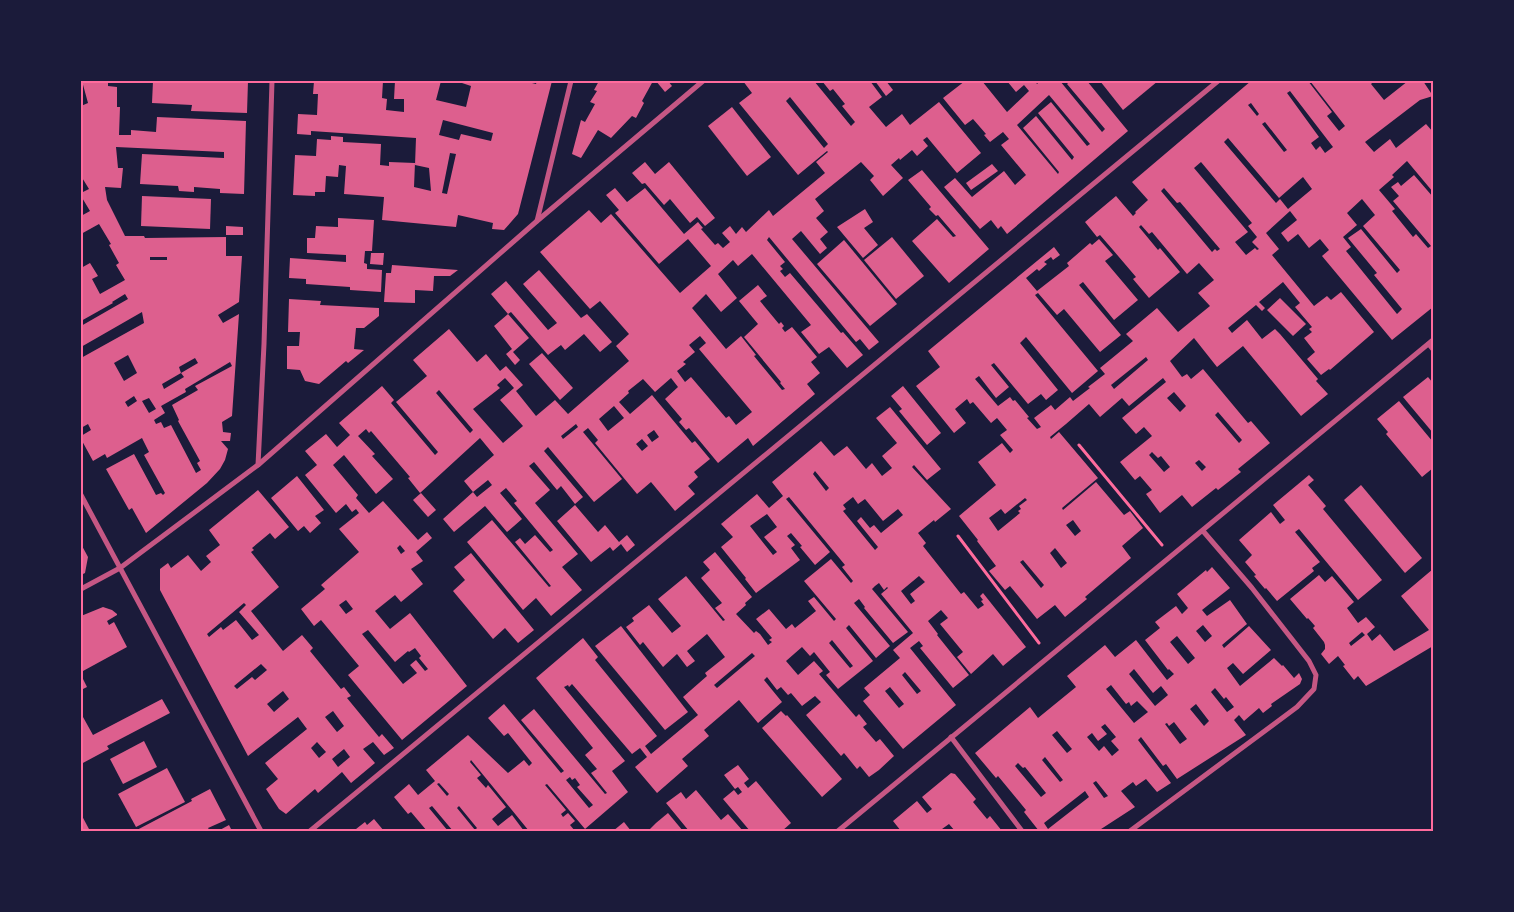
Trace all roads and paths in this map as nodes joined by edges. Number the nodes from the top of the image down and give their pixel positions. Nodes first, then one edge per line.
1 (272, 81) edge
2 (572, 81) edge
3 (703, 81) edge
4 (1218, 81) edge
5 (537, 221) junction
6 (1433, 340) edge
7 (1428, 344) junction
8 (1433, 350) edge
9 (1078, 445) dead end
10 (258, 465) junction
11 (81, 495) edge
12 (1203, 531) junction
13 (958, 536) dead end
14 (1170, 555) junction
15 (120, 568) junction
16 (81, 589) edge
17 (1049, 656) junction
18 (951, 737) junction
19 (261, 831) edge
20 (310, 831) edge
21 (838, 831) edge
22 (1022, 831) edge
23 (1130, 831) edge

1 - 10 street
2 - 5 street
3 - 5 street
4 - 20 street
5 - 10 street
6 - 7 street
7 - 8 lane
7 - 12 street
9 - 14 path
10 - 15 street
11 - 15 street
12 - 14 street
12 - 23 street
13 - 17 path
14 - 17 street
15 - 16 street
15 - 19 street
17 - 18 street
18 - 21 street
18 - 22 street

